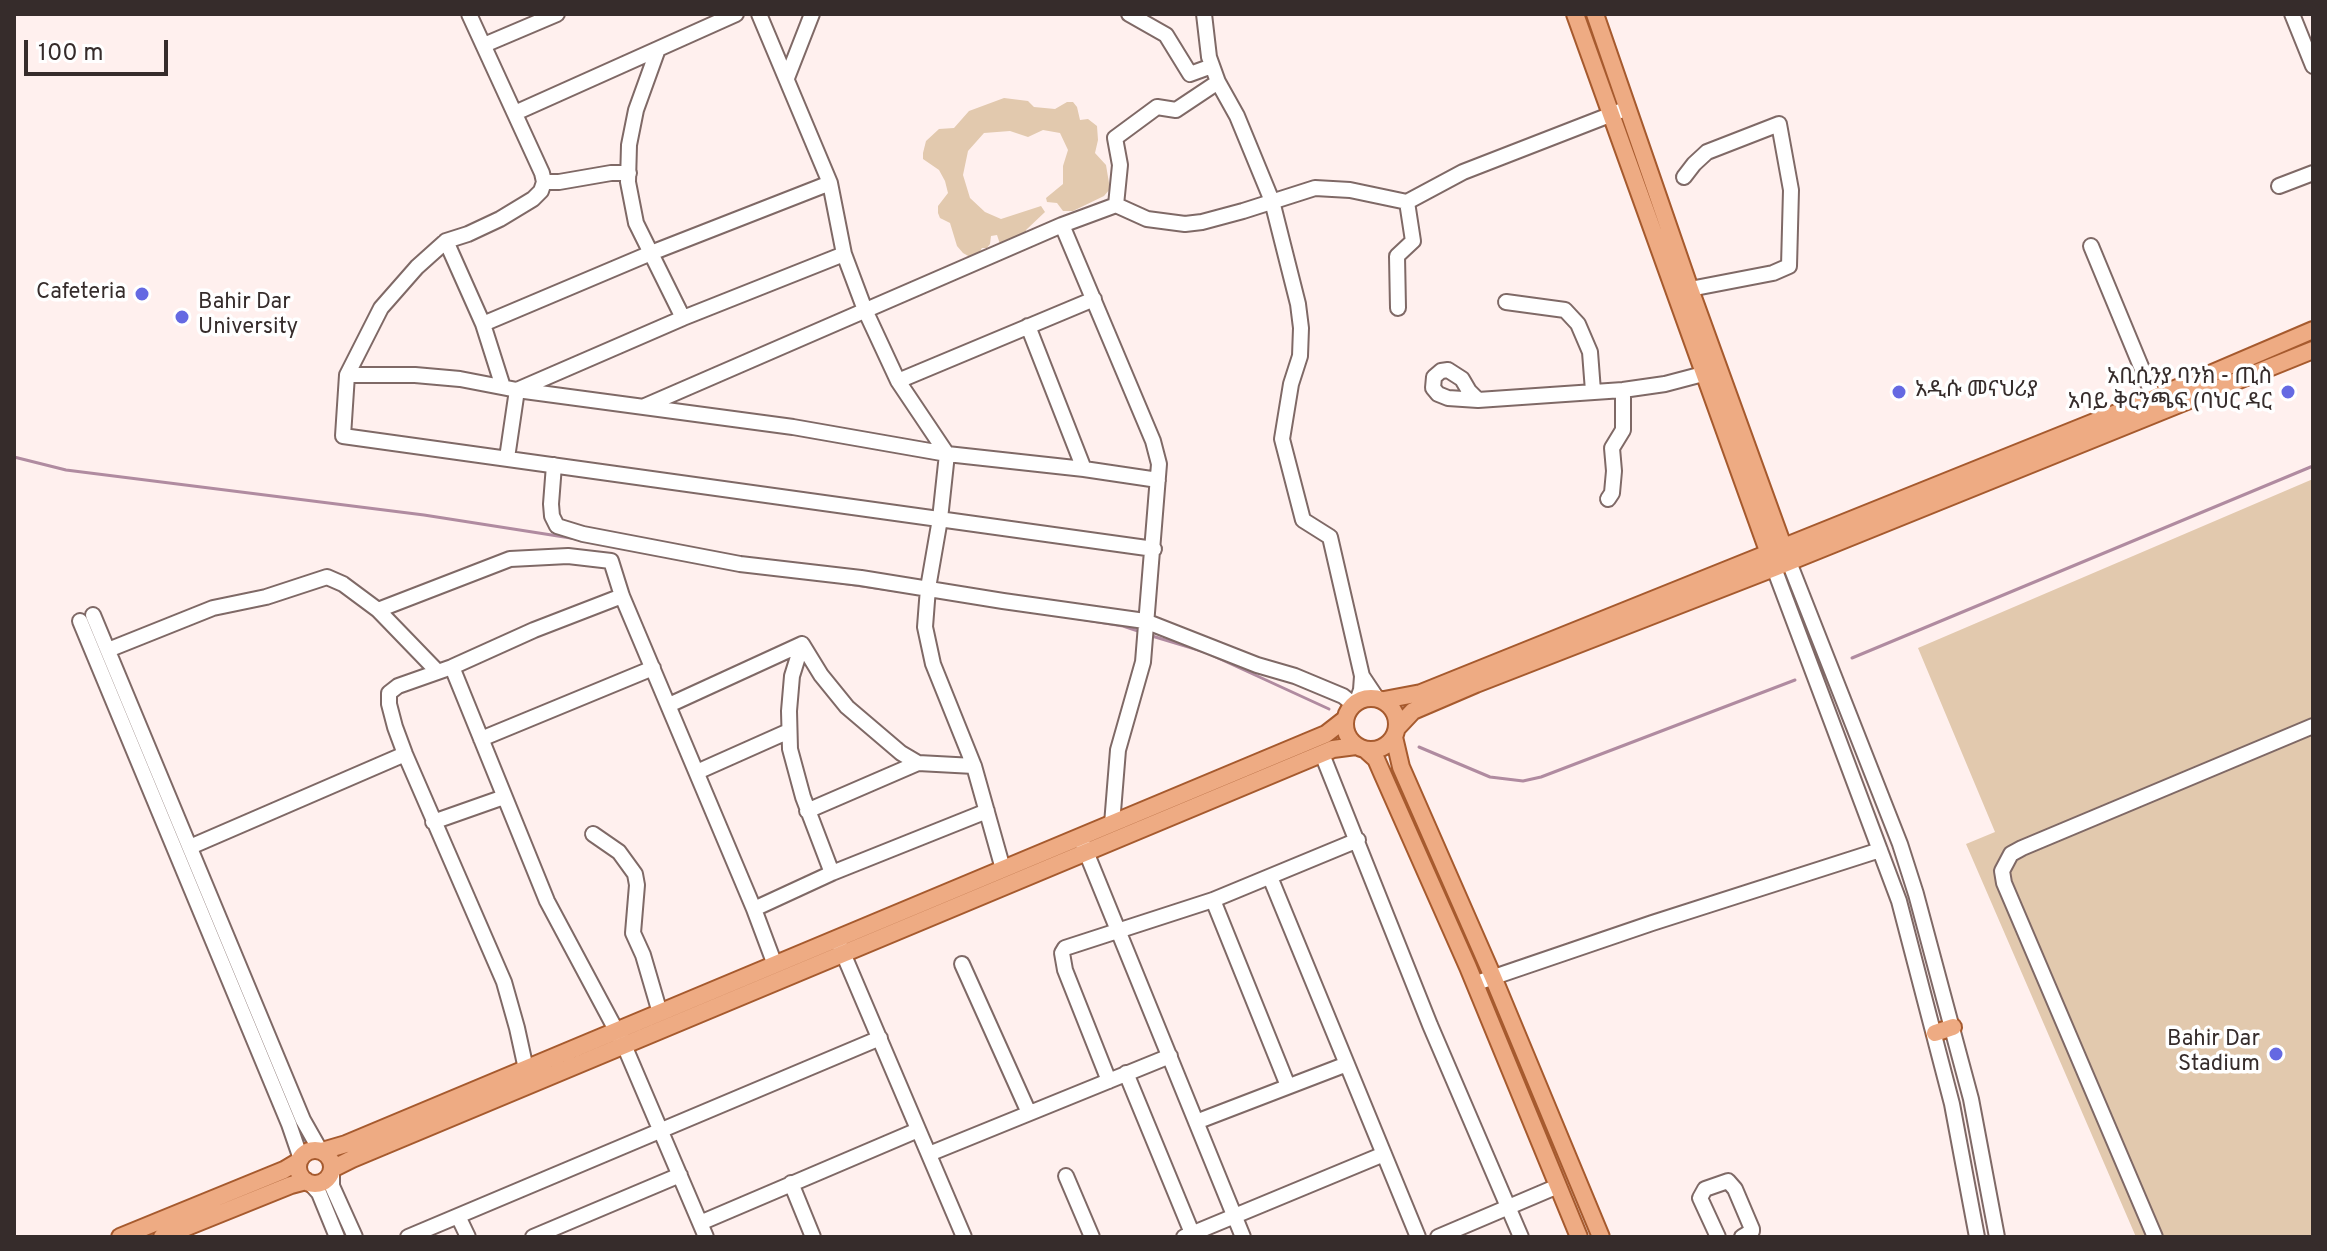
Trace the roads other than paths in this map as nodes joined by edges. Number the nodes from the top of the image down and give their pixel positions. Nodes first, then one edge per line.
1 (469, 14) edge
2 (557, 14) edge
3 (736, 14) edge
4 (759, 14) edge
5 (812, 14) edge
6 (1129, 14) edge
7 (1204, 14) edge
8 (1575, 14) edge
9 (1595, 14) edge
10 (2292, 14) edge
11 (484, 45) junction
12 (658, 49) junction
13 (1212, 66) junction
14 (2313, 66) edge
15 (787, 78) junction
16 (1218, 82) junction
17 (1628, 108) junction
18 (515, 113) junction
19 (1610, 115) junction
20 (629, 173) junction
21 (2313, 173) edge
22 (1684, 177) dead end
23 (544, 182) junction
24 (830, 183) junction
25 (2279, 186) dead end
26 (1272, 201) junction
27 (1407, 202) junction
28 (1116, 205) junction
29 (1062, 225) junction
30 (446, 241) junction
31 (2091, 246) dead end
32 (651, 253) junction
33 (844, 254) junction
34 (1690, 289) junction
35 (1094, 299) junction
36 (1506, 302) dead end
37 (1398, 308) dead end
38 (865, 310) junction
39 (683, 318) junction
40 (483, 324) junction
41 (1028, 326) junction
42 (2313, 330) edge
43 (2313, 350) edge
44 (1703, 374) junction
45 (347, 375) junction
46 (898, 381) junction
47 (510, 389) junction
48 (1623, 390) junction
49 (1593, 391) junction
50 (2154, 398) junction
51 (1478, 400) dead end
52 (645, 406) junction
53 (947, 454) junction
54 (507, 458) junction
55 (554, 465) junction
56 (1084, 469) junction
57 (1158, 480) junction
58 (1608, 499) dead end
59 (940, 519) junction
60 (601, 539) junction
61 (1154, 549) junction
62 (1779, 557) junction
63 (611, 561) junction
64 (928, 589) junction
65 (622, 596) junction
66 (378, 610) junction
67 (1145, 621) junction
68 (802, 644) junction
69 (108, 650) junction
70 (452, 667) junction
71 (653, 668) junction
72 (437, 671) junction
73 (1362, 676) junction
74 (1380, 699) junction
75 (1355, 703) junction
76 (669, 705) junction
77 (1344, 720) junction
78 (2313, 726) edge
79 (789, 731) junction
80 (1396, 732) junction
81 (481, 739) junction
82 (1361, 748) junction
83 (405, 754) junction
84 (1322, 754) junction
85 (918, 763) junction
86 (974, 766) junction
87 (697, 772) junction
88 (504, 797) junction
89 (807, 811) junction
90 (987, 811) junction
91 (433, 822) junction
92 (1112, 824) junction
93 (593, 834) dead end
94 (1358, 840) junction
95 (1083, 845) junction
96 (190, 847) junction
97 (1880, 850) junction
98 (1003, 869) junction
99 (192, 872) junction
100 (832, 873) junction
101 (1270, 877) junction
102 (198, 888) junction
103 (965, 894) junction
104 (1213, 900) junction
105 (754, 909) junction
106 (1119, 931) junction
107 (840, 946) junction
108 (962, 964) dead end
109 (775, 965) junction
110 (1493, 977) junction
111 (1475, 984) junction
112 (660, 1013) junction
113 (1953, 1027) junction
114 (1935, 1033) junction
115 (620, 1038) junction
116 (880, 1038) junction
117 (1170, 1056) junction
118 (1347, 1064) junction
119 (526, 1069) junction
120 (1126, 1073) junction
121 (1109, 1081) junction
122 (1288, 1086) junction
123 (1029, 1113) junction
124 (1196, 1122) junction
125 (918, 1130) junction
126 (661, 1131) junction
127 (321, 1151) junction
128 (929, 1154) junction
129 (1384, 1154) junction
130 (300, 1160) junction
131 (332, 1170) junction
132 (680, 1175) junction
133 (1066, 1176) dead end
134 (308, 1182) junction
135 (791, 1183) junction
136 (1558, 1186) junction
137 (1510, 1208) junction
138 (458, 1216) junction
139 (1235, 1216) junction
140 (700, 1223) junction
141 (198, 1230) edge
142 (1188, 1235) edge
143 (120, 1237) edge
144 (162, 1237) edge
145 (337, 1237) edge
146 (355, 1237) edge
147 (408, 1237) edge
148 (468, 1237) edge
149 (533, 1237) edge
150 (706, 1237) edge
151 (813, 1237) edge
152 (964, 1237) edge
153 (1092, 1237) edge
154 (1243, 1237) edge
155 (1418, 1237) edge
156 (1438, 1237) edge
157 (1521, 1237) edge
158 (1579, 1237) edge
159 (1601, 1237) edge
160 (1718, 1237) edge
161 (1742, 1237) edge
162 (1977, 1237) edge
163 (1997, 1237) edge
164 (2155, 1237) edge

1 - 11 street
2 - 11 street
3 - 12 street
4 - 15 street
5 - 15 street
6 - 13 street
7 - 13 street
8 - 19 main road
9 - 17 main road
10 - 14 street
11 - 18 street
12 - 18 street
12 - 20 street
13 - 16 street
15 - 24 street
16 - 26 street
16 - 28 street
17 - 19 street
17 - 34 main road
18 - 23 street
19 - 27 street
19 - 44 main road
20 - 23 street
20 - 32 street
21 - 25 street
22 - 34 street
23 - 30 street
24 - 32 street
24 - 33 street
26 - 27 street
26 - 28 street
26 - 73 street
27 - 37 street
28 - 29 street
29 - 35 street
29 - 38 street
30 - 40 street
30 - 45 street
31 - 50 street
32 - 39 street
32 - 40 street
33 - 38 street
33 - 39 street
34 - 62 main road
35 - 41 street
35 - 57 street
36 - 49 street
38 - 46 street
38 - 52 street
39 - 47 street
40 - 47 street
41 - 46 street
41 - 56 street
42 - 50 main road
43 - 62 main road
44 - 48 street
44 - 62 main road
45 - 47 street
45 - 54 street
46 - 53 street
47 - 52 street
47 - 54 street
48 - 49 street
48 - 58 street
49 - 51 street
50 - 62 main road
52 - 53 street
53 - 56 street
53 - 59 street
54 - 55 street
55 - 59 street
55 - 60 street
56 - 57 street
57 - 61 street
59 - 61 street
59 - 64 street
60 - 63 street
60 - 64 street
61 - 67 street
62 - 74 main road
62 - 80 main road
62 - 97 street
62 - 113 street
63 - 65 street
63 - 66 street
64 - 67 street
64 - 86 street
65 - 70 street
65 - 71 street
66 - 69 street
66 - 72 street
67 - 75 street
67 - 92 street
68 - 76 street
68 - 79 street
68 - 85 street
69 - 96 street
69 - 99 street
70 - 72 street
70 - 81 street
71 - 76 street
71 - 81 street
72 - 83 street
73 - 74 street
73 - 75 street
74 - 75 main road
74 - 80 main road
75 - 77 main road
76 - 87 street
77 - 82 main road
77 - 92 main road
78 - 164 street
79 - 87 street
79 - 89 street
80 - 82 main road
80 - 110 main road
81 - 88 street
82 - 84 main road
82 - 111 main road
83 - 91 street
83 - 96 street
84 - 94 street
84 - 95 main road
85 - 86 street
85 - 89 street
86 - 90 street
87 - 105 street
88 - 91 street
88 - 115 street
89 - 100 street
90 - 98 street
90 - 100 street
91 - 119 street
92 - 95 main road
93 - 112 street
94 - 101 street
94 - 137 street
95 - 98 main road
95 - 103 main road
95 - 106 street
96 - 99 street
97 - 110 street
97 - 114 street
98 - 103 main road
99 - 102 street
100 - 105 street
101 - 104 street
101 - 118 street
102 - 127 street
102 - 130 street
103 - 107 main road
104 - 106 street
104 - 122 street
105 - 109 street
106 - 117 street
106 - 121 street
107 - 109 main road
107 - 115 main road
107 - 116 street
108 - 123 street
109 - 112 main road
110 - 111 street
110 - 159 main road
111 - 136 main road
112 - 115 main road
113 - 114 main road
113 - 163 street
114 - 162 street
115 - 119 main road
115 - 126 street
115 - 131 main road
116 - 125 street
116 - 126 street
117 - 120 street
117 - 124 street
118 - 122 street
118 - 129 street
119 - 127 main road
120 - 121 street
120 - 142 street
121 - 123 street
122 - 124 street
123 - 128 street
124 - 139 street
125 - 128 street
125 - 135 street
126 - 132 street
126 - 138 street
127 - 130 main road
127 - 131 main road
128 - 152 street
129 - 139 street
129 - 155 street
130 - 134 main road
130 - 143 main road
131 - 134 main road
131 - 146 street
132 - 140 street
132 - 149 street
133 - 153 street
134 - 141 main road
134 - 145 street
135 - 140 street
135 - 151 street
136 - 137 street
136 - 158 main road
137 - 156 street
137 - 157 street
138 - 147 street
138 - 148 street
139 - 142 street
139 - 154 street
140 - 150 street
141 - 144 main road
160 - 161 street

